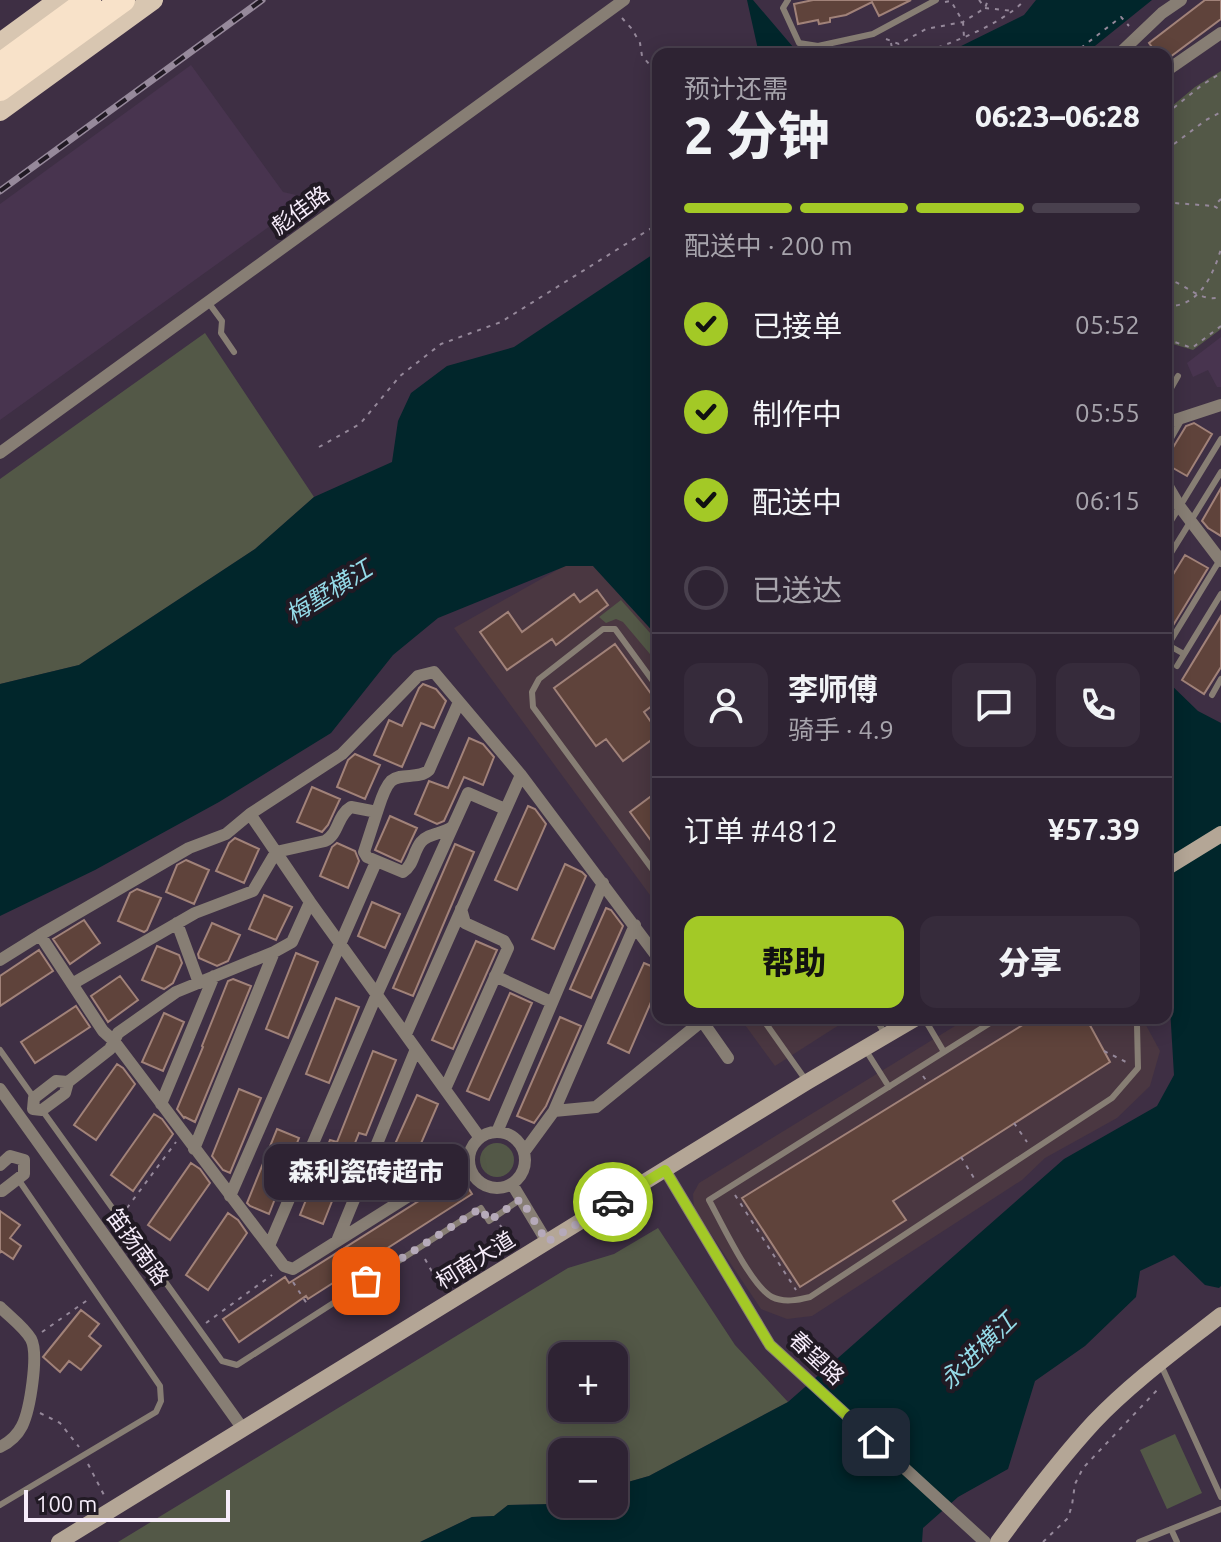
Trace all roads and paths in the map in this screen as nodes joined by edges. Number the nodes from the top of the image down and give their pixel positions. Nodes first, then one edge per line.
1 (59, 0) edge
2 (89, 0) edge
3 (123, 0) edge
4 (153, 0) edge
5 (788, 0) edge
6 (979, 0) edge
7 (988, 0) edge
8 (1025, 0) edge
9 (1181, 0) edge
10 (936, 1) edge
11 (619, 4) edge
12 (985, 8) junction
13 (1014, 12) junction
14 (963, 22) junction
15 (1221, 33) edge
16 (873, 34) junction
17 (1138, 36) junction
18 (964, 37) junction
19 (890, 41) junction
20 (0, 43) edge
21 (892, 48) edge
22 (937, 48) edge
23 (1081, 48) edge
24 (1125, 48) edge
25 (0, 65) edge
26 (652, 67) edge
27 (1172, 67) edge
28 (1221, 73) edge
29 (0, 89) edge
30 (1172, 109) edge
31 (0, 111) edge
32 (1221, 112) edge
33 (1172, 146) edge
34 (1172, 199) edge
35 (1221, 199) edge
36 (1214, 206) junction
37 (1221, 210) edge
38 (652, 228) edge
39 (1221, 249) edge
40 (1172, 280) edge
41 (1199, 295) junction
42 (1221, 297) edge
43 (208, 302) junction
44 (1172, 306) edge
45 (1221, 326) edge
46 (1172, 341) edge
47 (234, 352) dead end
48 (1178, 376) dead end
49 (1172, 386) edge
50 (1221, 405) edge
51 (1221, 414) edge
52 (1182, 419) junction
53 (1172, 422) edge
54 (1172, 436) edge
55 (1221, 439) edge
56 (319, 447) dead end
57 (0, 453) edge
58 (1221, 472) edge
59 (1172, 493) edge
60 (1180, 507) junction
61 (1172, 520) edge
62 (1190, 522) junction
63 (1172, 551) edge
64 (1220, 559) edge
65 (1221, 594) edge
66 (1172, 638) edge
67 (1172, 647) edge
68 (1184, 654) junction
69 (1177, 666) dead end
70 (1221, 679) edge
71 (652, 680) edge
72 (1212, 695) dead end
73 (459, 702) junction
74 (521, 775) junction
75 (505, 809) junction
76 (377, 812) junction
77 (250, 814) junction
78 (452, 827) junction
79 (1221, 834) edge
80 (276, 852) junction
81 (376, 862) junction
82 (1172, 864) edge
83 (652, 869) edge
84 (603, 883) junction
85 (310, 902) junction
86 (461, 909) junction
87 (177, 923) junction
88 (635, 925) junction
89 (40, 935) junction
90 (340, 943) junction
91 (652, 949) edge
92 (274, 952) junction
93 (0, 960) edge
94 (214, 976) junction
95 (495, 976) junction
96 (199, 983) junction
97 (72, 984) junction
98 (377, 994) junction
99 (551, 1002) junction
100 (696, 1024) edge
101 (704, 1024) edge
102 (766, 1024) edge
103 (879, 1024) edge
104 (906, 1024) edge
105 (928, 1024) edge
106 (988, 1024) edge
107 (1136, 1024) edge
108 (406, 1034) junction
109 (886, 1036) junction
110 (114, 1041) junction
111 (416, 1049) junction
112 (865, 1049) junction
113 (0, 1050) edge
114 (1104, 1051) dead end
115 (944, 1052) junction
116 (728, 1058) dead end
117 (1138, 1068) junction
118 (807, 1082) junction
119 (889, 1087) junction
120 (0, 1089) edge
121 (445, 1089) junction
122 (161, 1104) junction
123 (36, 1106) junction
124 (554, 1111) junction
125 (21, 1118) junction
126 (1014, 1123) dead end
127 (497, 1132) junction
128 (183, 1133) junction
129 (480, 1138) junction
130 (42, 1147) junction
131 (194, 1149) junction
132 (1033, 1150) junction
133 (524, 1152) junction
134 (961, 1157) dead end
135 (469, 1158) junction
136 (24, 1160) junction
137 (1, 1161) edge
138 (665, 1170) junction
139 (18, 1179) junction
140 (512, 1184) junction
141 (979, 1185) junction
142 (730, 1187) junction
143 (0, 1191) edge
144 (230, 1196) junction
145 (521, 1199) junction
146 (117, 1216) junction
147 (495, 1217) junction
148 (337, 1241) junction
149 (547, 1242) junction
150 (269, 1246) junction
151 (418, 1247) junction
152 (521, 1258) junction
153 (289, 1268) junction
154 (97, 1294) junction
155 (802, 1299) junction
156 (449, 1303) junction
157 (0, 1307) edge
158 (313, 1315) junction
159 (1221, 1315) edge
160 (199, 1329) junction
161 (31, 1340) junction
162 (1164, 1370) junction
163 (243, 1429) junction
164 (0, 1447) edge
165 (1221, 1497) edge
166 (0, 1505) edge
167 (1221, 1509) edge
168 (1171, 1529) junction
169 (59, 1542) edge
170 (985, 1542) edge
171 (998, 1542) edge
172 (1043, 1542) edge
173 (1139, 1542) edge
174 (1177, 1542) edge

1 - 20 main road
2 - 25 highway
3 - 29 highway
4 - 31 main road
5 - 16 lane
6 - 12 path
7 - 12 path
8 - 13 path
9 - 17 street
10 - 14 path
10 - 16 lane
11 - 26 path
11 - 43 street, 彪佳路
12 - 13 path
12 - 14 path
13 - 18 path
14 - 18 path
14 - 19 path
15 - 27 street
16 - 19 path
17 - 23 path
17 - 24 street
18 - 22 path
19 - 21 path
28 - 30 path
32 - 33 path
34 - 36 path
35 - 36 path
36 - 37 path
38 - 56 path
39 - 41 path
40 - 41 path
41 - 42 path
41 - 44 path
43 - 47 lane
43 - 57 street, 彪佳路
45 - 46 path
48 - 49 lane
50 - 51 lane
50 - 52 street
52 - 53 street
52 - 54 lane
55 - 60 lane
58 - 62 lane
59 - 60 street
60 - 61 lane
60 - 62 street
62 - 63 lane
62 - 64 street
64 - 66 lane
65 - 68 lane
67 - 68 lane
68 - 69 lane
70 - 72 lane
71 - 83 lane
73 - 74 street
73 - 76 street
73 - 77 street
74 - 75 street
74 - 84 street
75 - 78 street
75 - 86 street
76 - 80 street
76 - 81 street
77 - 80 street
77 - 89 street
78 - 81 street
78 - 98 street
79 - 82 main road
80 - 85 street
80 - 87 street
81 - 90 street
84 - 88 street
84 - 99 street
85 - 90 street
85 - 92 street
86 - 95 street
86 - 108 street
87 - 96 street
87 - 97 street
88 - 91 street
88 - 124 street
89 - 93 street
89 - 97 street
90 - 98 street
90 - 144 street
92 - 94 street
92 - 131 street
94 - 96 street
94 - 122 street
95 - 99 street
95 - 121 street
96 - 110 street
97 - 110 street
98 - 108 street
98 - 150 street
99 - 127 street
100 - 124 street
101 - 116 street
102 - 118 lane
103 - 109 lane
104 - 109 main road, 柯南大道
105 - 115 lane
106 - 115 lane
107 - 117 lane
108 - 111 street
109 - 112 main road, 柯南大道
110 - 122 street
110 - 123 street
111 - 121 street
111 - 148 street
112 - 118 main road, 柯南大道
112 - 119 lane
113 - 123 lane
114 - 117 path
115 - 119 lane
117 - 132 lane
118 - 138 main road, 柯南大道
119 - 142 lane
120 - 125 street, 笛扬南路
121 - 129 street
122 - 128 street
123 - 125 street
123 - 146 lane
124 - 133 street
125 - 130 street, 笛扬南路
126 - 132 path
127 - 129 street
127 - 133 street
128 - 131 street
128 - 146 path
129 - 135 street
130 - 136 street
130 - 163 street, 笛扬南路
131 - 144 street
132 - 141 lane
133 - 140 street
134 - 141 path
135 - 140 street
135 - 148 street
136 - 137 street
136 - 139 street
138 - 149 main road, 柯南大道
138 - 170 street, 春望路
139 - 143 street
139 - 154 lane
140 - 145 street
141 - 155 lane
142 - 155 path
142 - 155 lane
144 - 150 street
145 - 147 lane
145 - 149 street
146 - 160 lane
147 - 151 lane
147 - 152 path
148 - 153 street
149 - 152 main road, 柯南大道
150 - 153 street
151 - 156 path
151 - 158 lane
152 - 156 main road, 柯南大道
153 - 158 path
153 - 160 path
154 - 161 path
154 - 166 lane
156 - 163 main road, 柯南大道
157 - 161 street
158 - 160 lane
159 - 162 main road
161 - 164 street
162 - 165 lane
162 - 171 main road
162 - 172 path
163 - 169 main road, 柯南大道
167 - 168 lane
168 - 173 lane
168 - 174 lane

